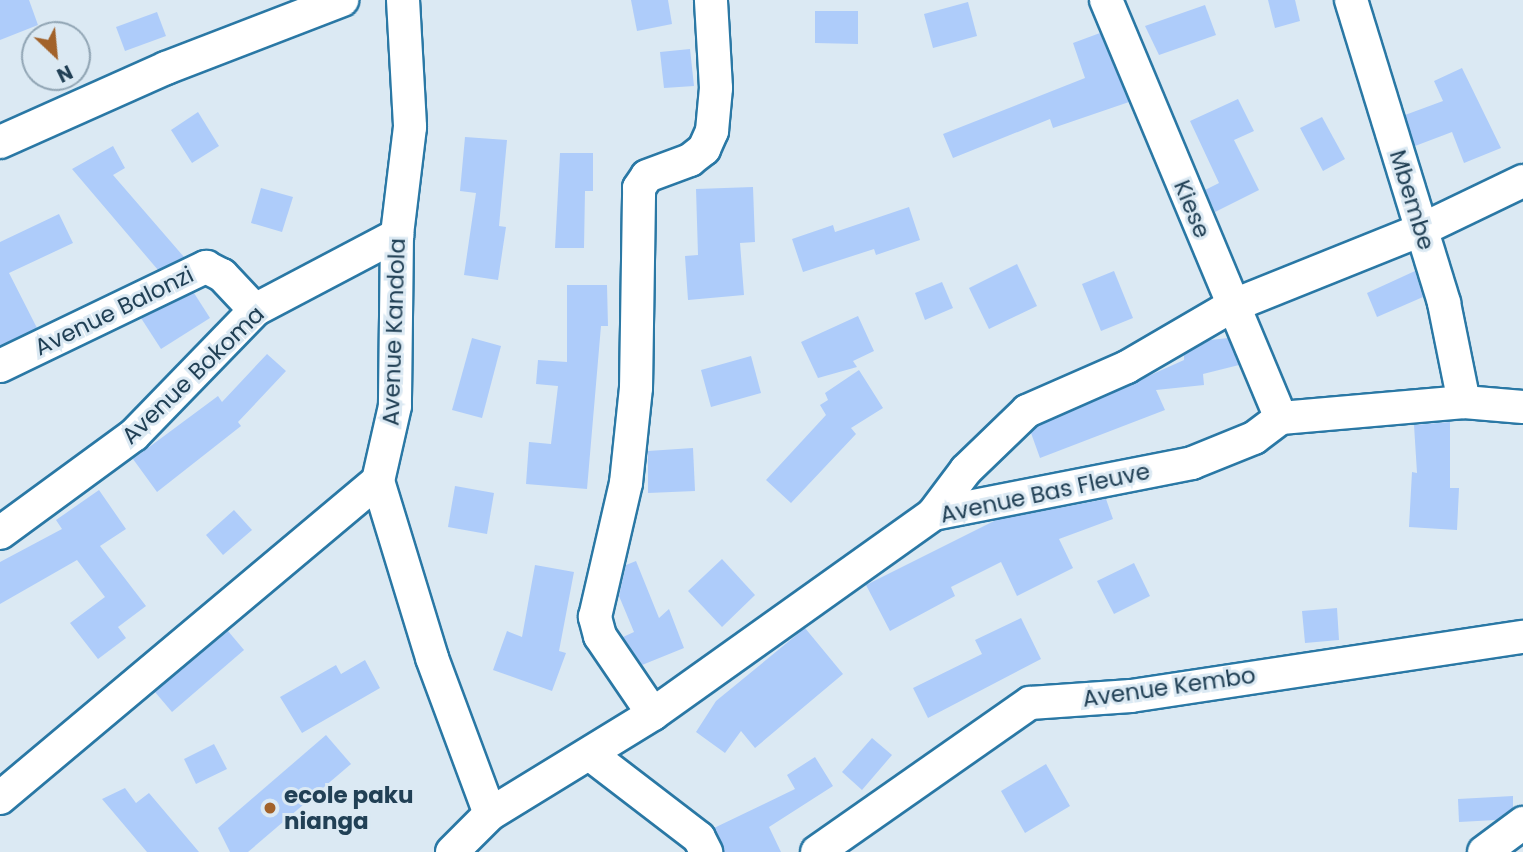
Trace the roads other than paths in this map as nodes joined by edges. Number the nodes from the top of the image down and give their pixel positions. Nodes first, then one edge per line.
1 (342, 0) edge
2 (403, 0) edge
3 (711, 0) edge
4 (1106, 0) edge
5 (1351, 0) edge
6 (0, 142) edge
7 (1523, 181) edge
8 (1421, 230) junction
9 (397, 235) junction
10 (1232, 306) junction
11 (255, 310) junction
12 (0, 366) edge
13 (1464, 402) junction
14 (1523, 407) edge
15 (1281, 418) junction
16 (378, 481) junction
17 (933, 514) junction
18 (0, 533) edge
19 (1523, 637) edge
20 (653, 714) junction
21 (591, 755) junction
22 (0, 798) edge
23 (490, 814) junction
24 (1523, 823) edge
25 (452, 852) edge
26 (706, 852) edge
27 (817, 852) edge
28 (1484, 852) edge

1 - 6 street
2 - 9 street, Avenue Kandola
3 - 20 street
4 - 10 street, Kiese
5 - 8 street, Mbembe
7 - 8 street
8 - 10 street
8 - 13 street, Mbembe
9 - 11 street, Avenue Bokoma
9 - 16 street, Avenue Kandola
10 - 15 street, Kiese
10 - 17 street
11 - 12 street, Avenue Balonzi
11 - 18 street, Avenue Bokoma
13 - 14 street
13 - 15 street
15 - 17 street, Avenue Bas Fleuve
16 - 22 street
16 - 23 street, Avenue Kandola
17 - 20 street, Avenue Bas Fleuve
19 - 27 street, Avenue Kembo
20 - 21 street, Avenue Bas Fleuve
21 - 23 street, Avenue Bas Fleuve
21 - 26 street
23 - 25 street, Avenue Bas Fleuve
24 - 28 street

